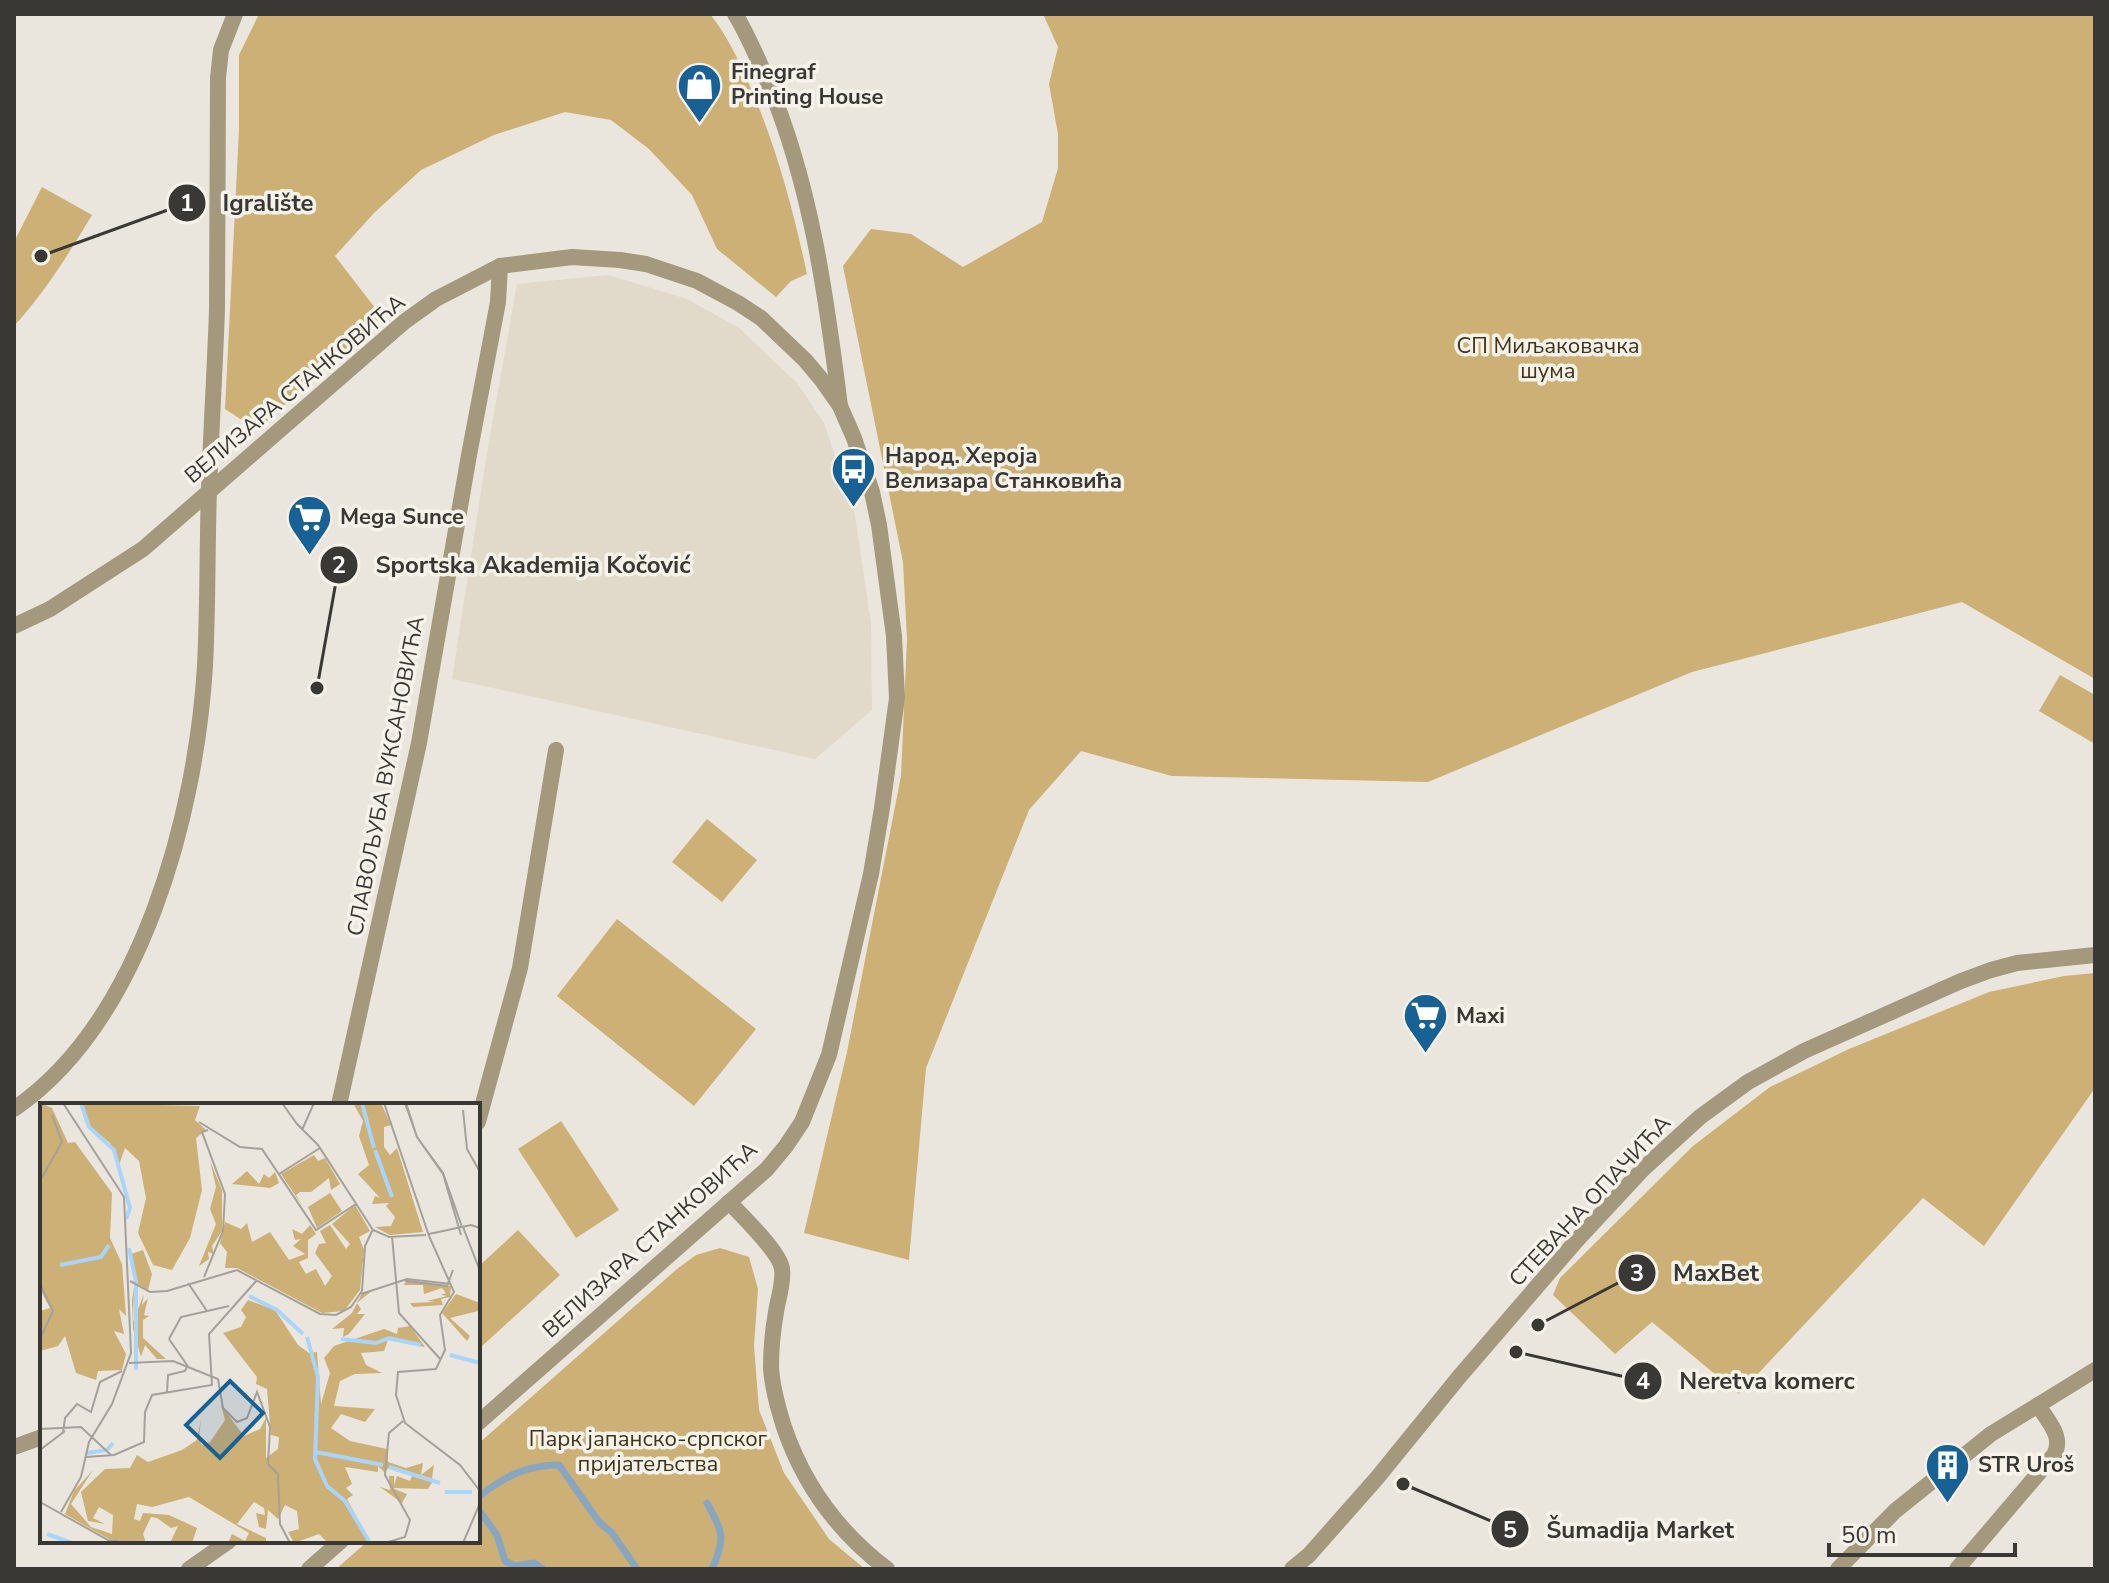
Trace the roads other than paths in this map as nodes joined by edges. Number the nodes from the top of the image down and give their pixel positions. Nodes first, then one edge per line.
1 (235, 14) edge
2 (735, 14) edge
3 (500, 266) junction
4 (840, 406) junction
5 (209, 491) junction
6 (14, 626) edge
7 (556, 750) dead end
8 (2095, 955) edge
9 (339, 1103) edge
10 (14, 1109) edge
11 (480, 1115) edge
12 (729, 1202) junction
13 (2095, 1370) edge
14 (2038, 1405) junction
15 (480, 1421) edge
16 (40, 1438) edge
17 (14, 1447) edge
18 (226, 1543) edge
19 (339, 1543) edge
20 (189, 1569) edge
21 (309, 1569) edge
22 (887, 1569) edge
23 (1292, 1569) edge
24 (1838, 1569) edge
25 (1957, 1569) edge

1 - 5 street
2 - 4 street
3 - 4 street, ВЕЛИЗАРА СТАНКОВИЋА
3 - 5 street, ВЕЛИЗАРА СТАНКОВИЋА
3 - 9 street, СЛАВОЉУБА ВУКСАНОВИЋА
4 - 12 street, ВЕЛИЗАРА СТАНКОВИЋА
5 - 6 street, ВЕЛИЗАРА СТАНКОВИЋА
5 - 10 street
7 - 11 street
8 - 23 street, СТЕВАНА ОПАЧИЋА
12 - 15 street, ВЕЛИЗАРА СТАНКОВИЋА
12 - 22 street
13 - 14 street
14 - 24 street
14 - 25 street
16 - 17 street
18 - 20 street
19 - 21 street

